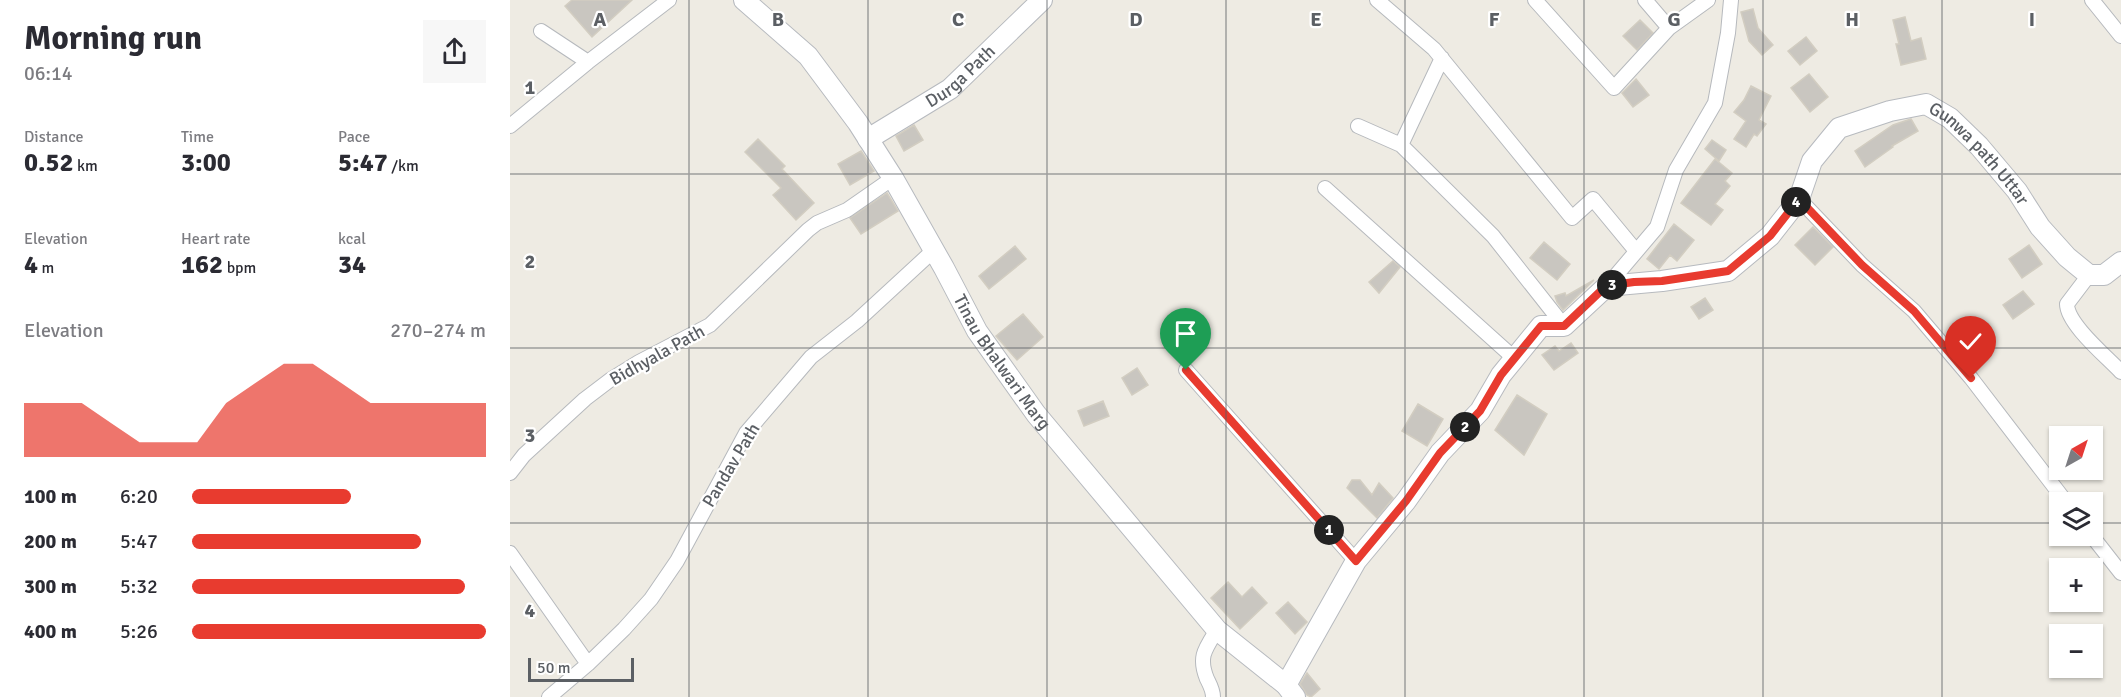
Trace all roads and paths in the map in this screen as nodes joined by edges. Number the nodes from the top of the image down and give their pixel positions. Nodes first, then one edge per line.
1 (669, 0) edge
2 (744, 0) edge
3 (1042, 0) edge
4 (1377, 0) edge
5 (1535, 0) edge
6 (1645, 0) edge
7 (1708, 0) edge
8 (1731, 0) edge
9 (2092, 0) edge
10 (1669, 28) junction
11 (541, 31) dead end
12 (2121, 36) edge
13 (1442, 58) junction
14 (588, 62) junction
15 (510, 126) edge
16 (1358, 126) dead end
17 (868, 139) junction
18 (1401, 145) junction
19 (893, 178) junction
20 (1325, 188) dead end
21 (1799, 199) junction
22 (934, 250) junction
23 (1636, 251) junction
24 (2121, 262) edge
25 (2089, 275) junction
26 (1606, 286) junction
27 (1564, 326) junction
28 (1514, 358) junction
29 (1186, 370) dead end
30 (2121, 372) edge
31 (510, 473) edge
32 (2058, 492) edge
33 (2100, 546) edge
34 (510, 553) edge
35 (1356, 561) junction
36 (2121, 573) edge
37 (1217, 630) junction
38 (588, 664) junction
39 (1290, 691) edge
40 (549, 697) edge
41 (1213, 697) edge

1 - 14 street
2 - 17 street, Tinau Bhalwari Marg
3 - 17 street, Durga Path
4 - 13 street
5 - 10 street
6 - 10 street
7 - 10 street
8 - 23 street
9 - 12 street
11 - 14 street
13 - 18 street
13 - 23 street
14 - 15 street
16 - 18 street
17 - 19 street, Tinau Bhalwari Marg
18 - 27 street
19 - 22 street, Tinau Bhalwari Marg
19 - 31 street, Bidhyala Path
20 - 28 street
21 - 25 street, Gunwa path Uttar
21 - 26 street, Gunwa path Uttar
21 - 32 street
22 - 37 street, Tinau Bhalwari Marg
22 - 38 street, Pandav Path
23 - 26 street
24 - 25 street
25 - 30 street
26 - 27 street
27 - 28 street
28 - 35 street
29 - 35 street
33 - 36 street
34 - 38 street
35 - 39 street
37 - 39 street, Tinau Bhalwari Marg
37 - 41 street
38 - 40 street, Pandav Path

